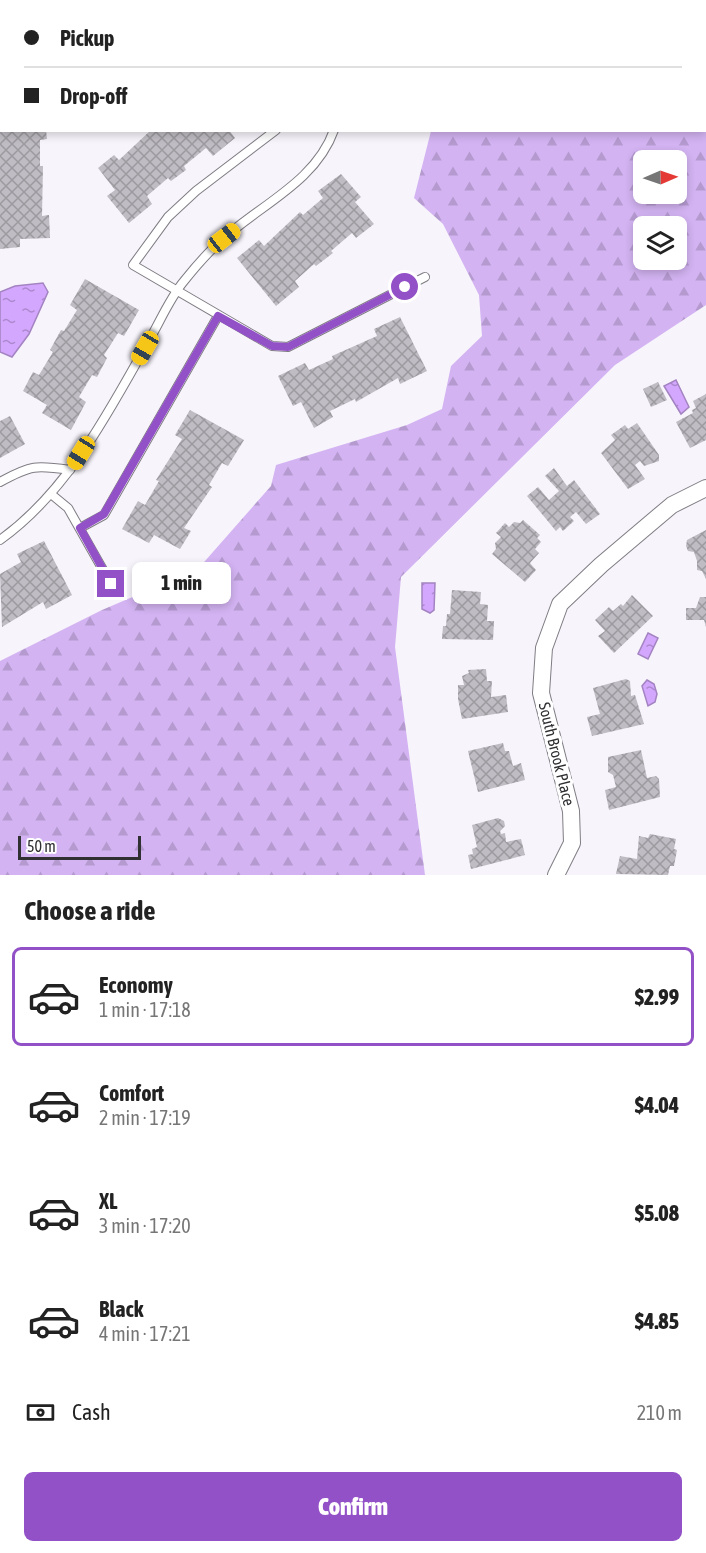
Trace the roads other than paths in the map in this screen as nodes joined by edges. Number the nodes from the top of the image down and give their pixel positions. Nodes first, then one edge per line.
1 (273, 132) edge
2 (331, 132) edge
3 (425, 277) dead end
4 (177, 293) junction
5 (218, 316) junction
6 (70, 470) junction
7 (0, 482) edge
8 (706, 488) edge
9 (51, 494) junction
10 (80, 528) junction
11 (0, 540) edge
12 (111, 584) dead end
13 (556, 875) edge

1 - 4 lane
2 - 4 lane
3 - 5 lane
4 - 5 lane
4 - 6 lane
5 - 10 lane
6 - 7 lane
6 - 9 lane
8 - 13 street, South Brook Place
9 - 10 lane
9 - 11 lane
10 - 12 lane

